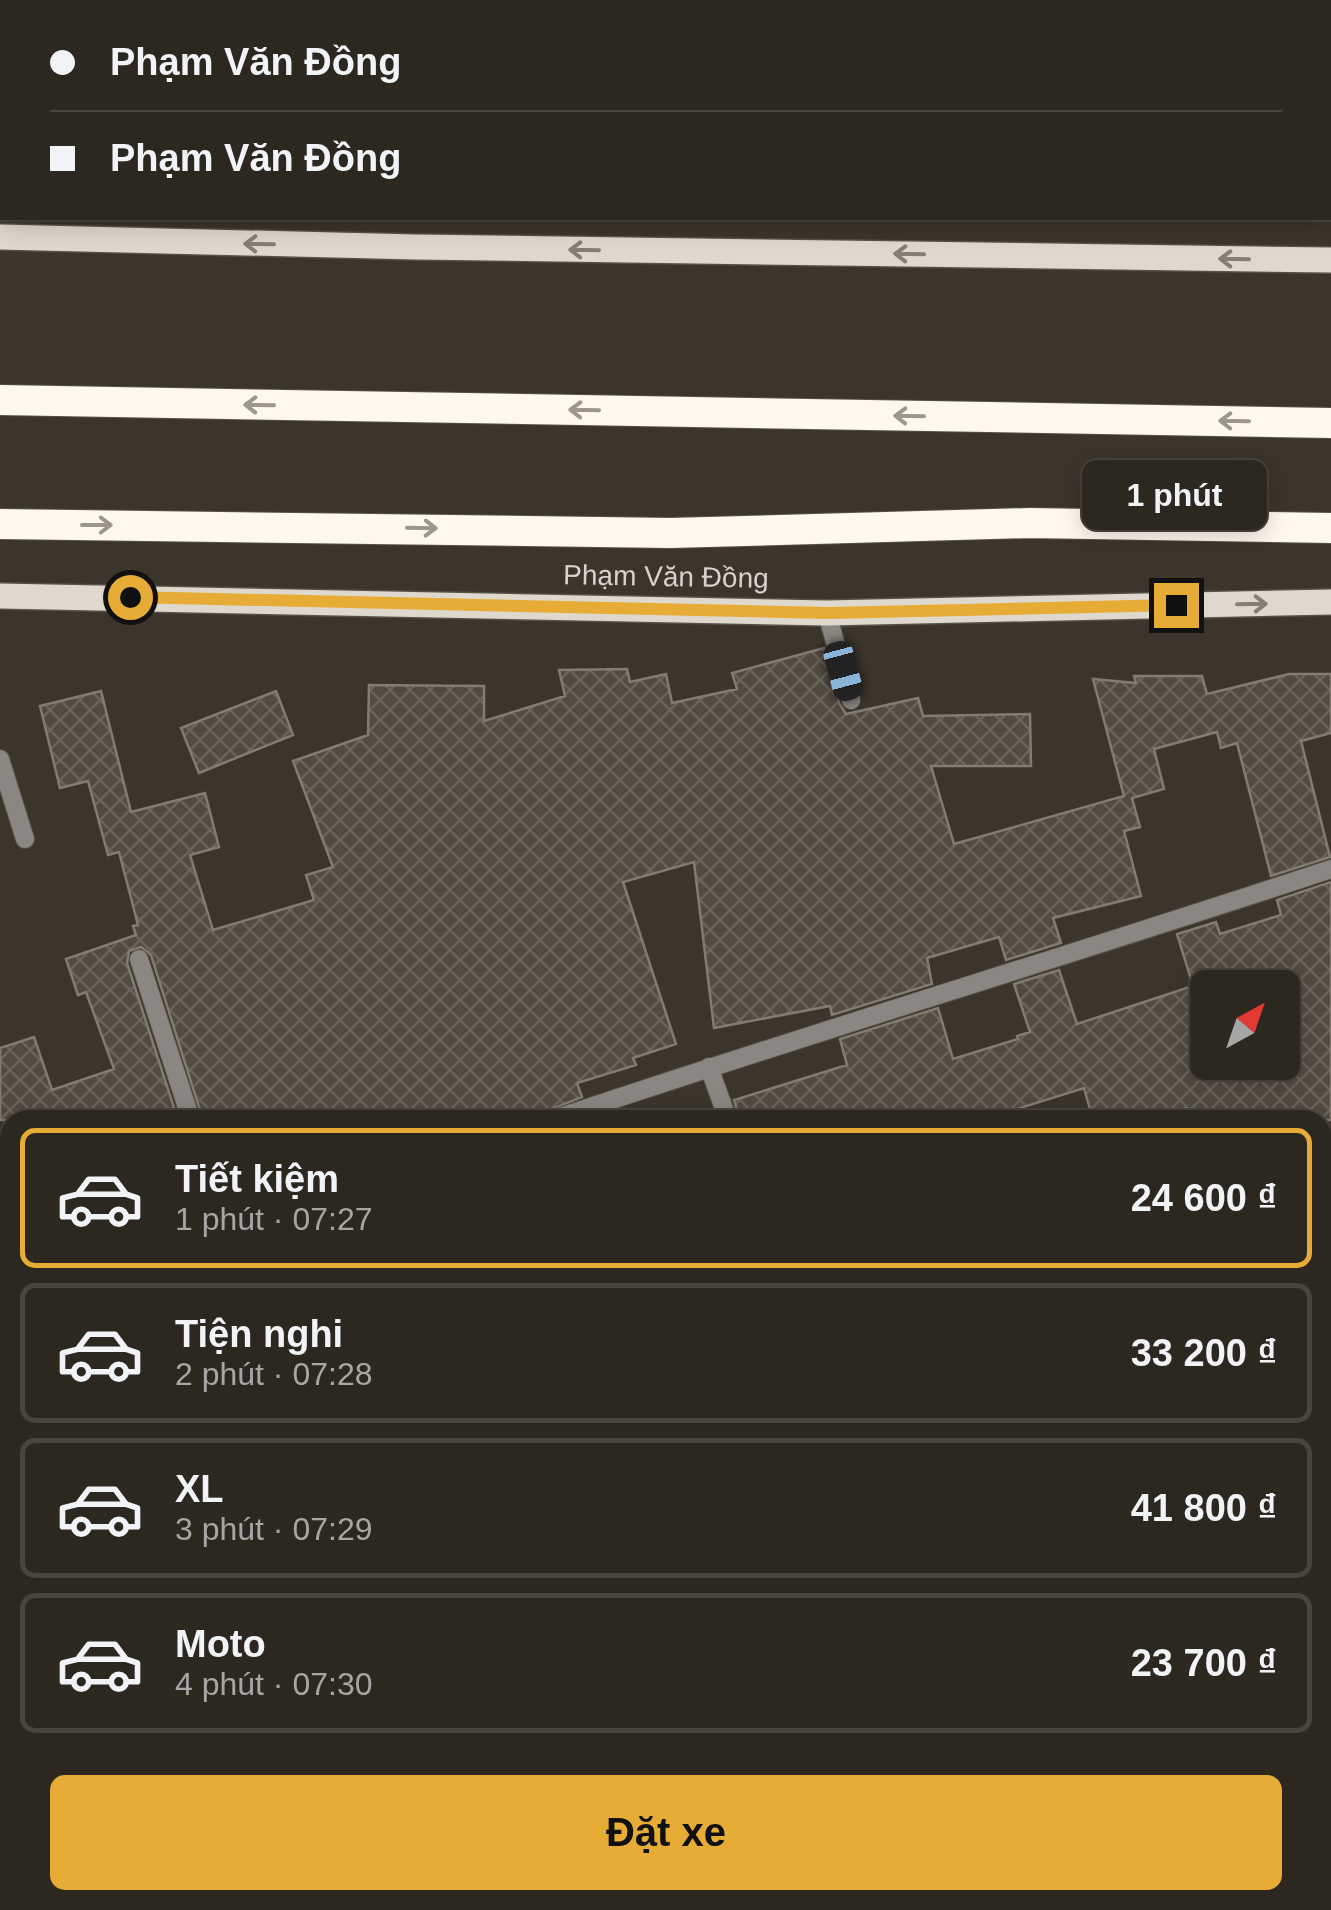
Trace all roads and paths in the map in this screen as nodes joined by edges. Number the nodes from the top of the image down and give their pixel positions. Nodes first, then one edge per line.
1 (0, 237) edge
2 (1331, 260) edge
3 (0, 400) edge
4 (1331, 423) edge
5 (0, 524) edge
6 (1331, 528) edge
7 (0, 596) edge
8 (1331, 602) edge
9 (828, 613) junction
10 (851, 700) dead end
11 (0, 759) edge
12 (26, 838) dead end
13 (1331, 869) edge
14 (138, 958) dead end
15 (709, 1067) junction
16 (188, 1110) edge
17 (582, 1110) edge
18 (724, 1110) edge

2 -> 1 main road
4 -> 3 highway
5 -> 6 highway, Phạm Văn Đồng
7 - 9 main road, Phạm Văn Đồng
9 -> 8 main road, Phạm Văn Đồng
9 - 10 street
11 - 12 street
13 - 15 street
14 - 16 street
15 - 17 street
15 - 18 street

